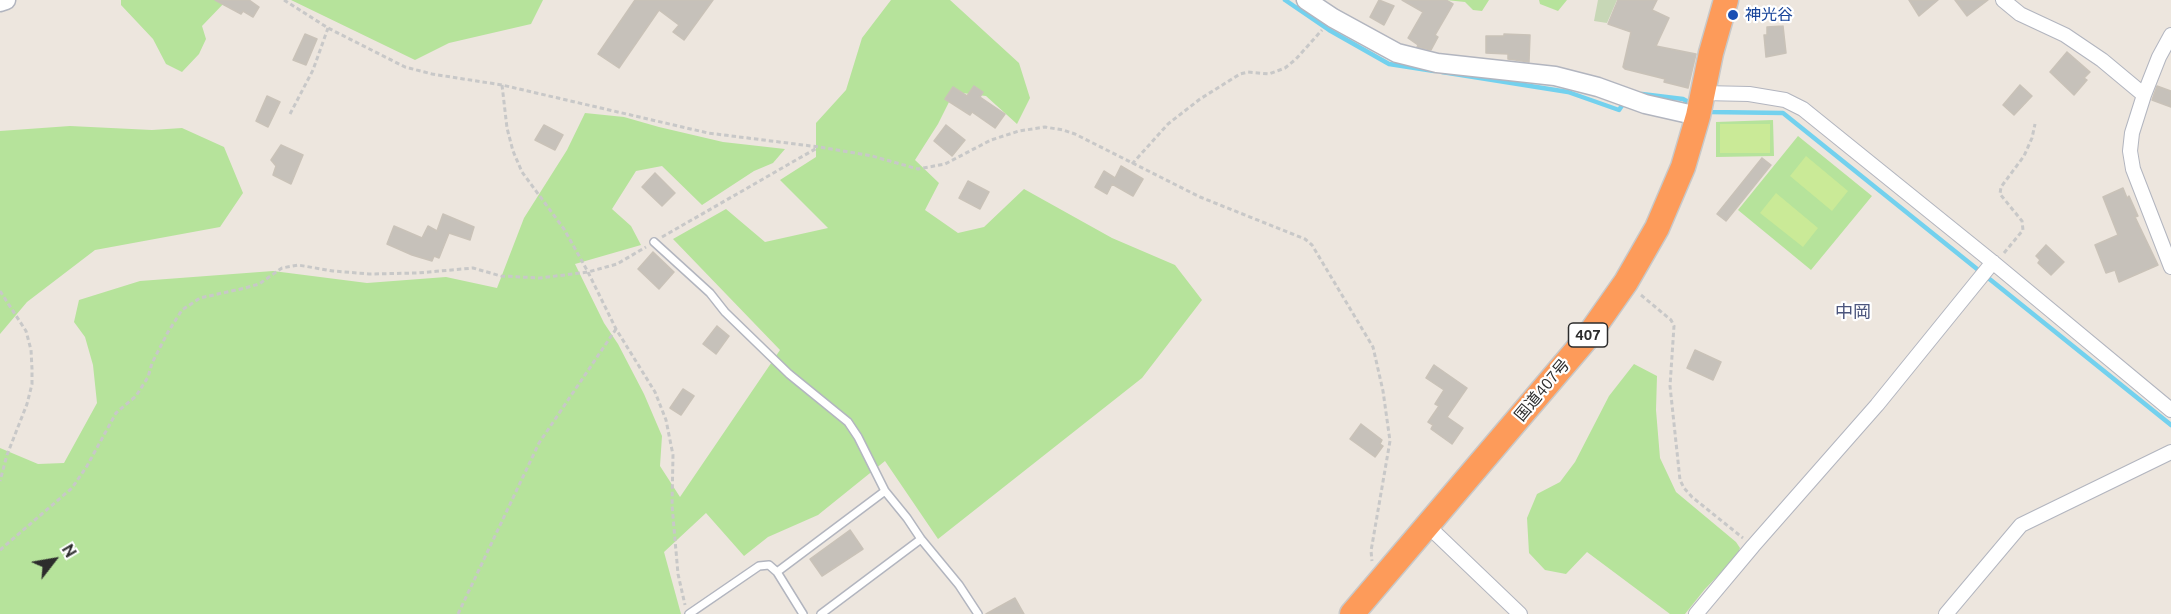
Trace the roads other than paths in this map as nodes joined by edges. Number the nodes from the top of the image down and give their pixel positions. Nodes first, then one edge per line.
1 (6, 0) edge
2 (1306, 0) edge
3 (1726, 0) edge
4 (2003, 0) edge
5 (0, 2) edge
6 (2171, 35) edge
7 (2144, 95) junction
8 (1700, 104) junction
9 (654, 242) road end
10 (1994, 263) junction
11 (2171, 267) edge
12 (2171, 410) edge
13 (2171, 452) edge
14 (885, 491) junction
15 (1427, 525) junction
16 (921, 539) junction
17 (777, 572) junction
18 (689, 614) edge
19 (803, 614) edge
20 (821, 614) edge
21 (978, 614) edge
22 (1352, 614) edge
23 (1520, 614) edge
24 (1696, 614) edge
25 (1946, 614) edge

1 - 5 street
2 - 8 street
3 - 8 highway, 国道407号 / 407
4 - 7 street
6 - 7 street
7 - 11 street
8 - 10 street
8 - 15 highway, 国道407号 / 407
9 - 14 lane
10 - 12 street
10 - 24 street
13 - 25 street
14 - 16 lane
14 - 17 lane
15 - 22 highway, 国道407号 / 407
15 - 23 street
16 - 20 lane
16 - 21 lane
17 - 18 lane
17 - 19 lane

